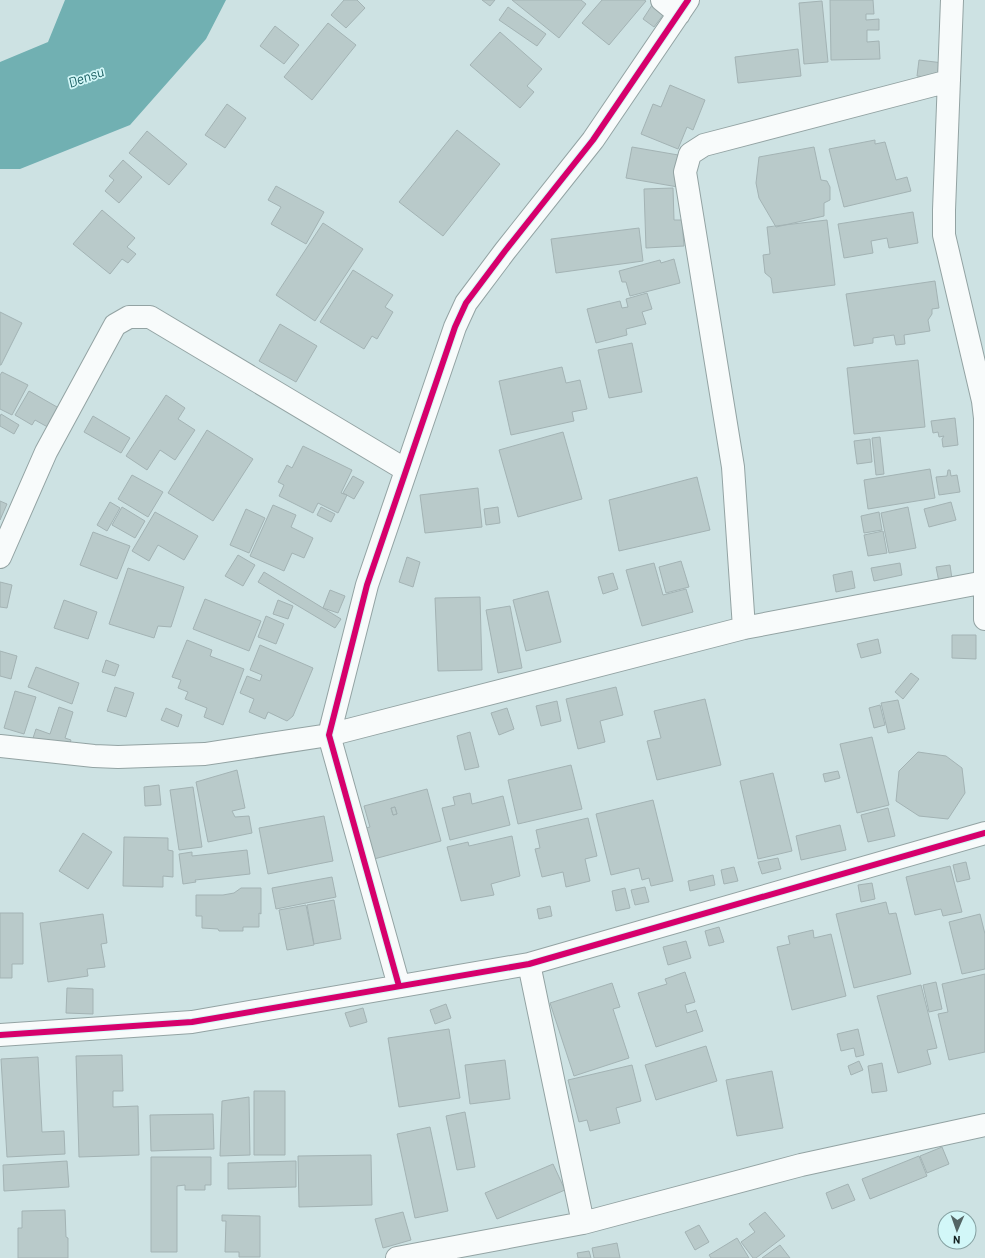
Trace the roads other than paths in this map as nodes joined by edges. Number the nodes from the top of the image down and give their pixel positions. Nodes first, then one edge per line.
1 (662, 0) edge
2 (952, 0) edge
3 (684, 7) edge
4 (949, 82) junction
5 (406, 470) junction
6 (0, 557) edge
7 (985, 582) edge
8 (985, 619) edge
9 (744, 628) junction
10 (329, 735) junction
11 (0, 746) edge
12 (985, 833) edge
13 (529, 964) junction
14 (399, 986) junction
15 (0, 1035) edge
16 (985, 1125) edge
17 (583, 1223) junction
18 (397, 1258) edge

1 - 3 street
2 - 4 street
3 - 5 street
4 - 7 street
4 - 9 street
5 - 6 street
5 - 10 street
7 - 8 street
7 - 9 street
9 - 10 street
10 - 11 street
10 - 14 street
12 - 13 street
13 - 14 street
13 - 17 street
14 - 15 street
16 - 17 street
17 - 18 street

